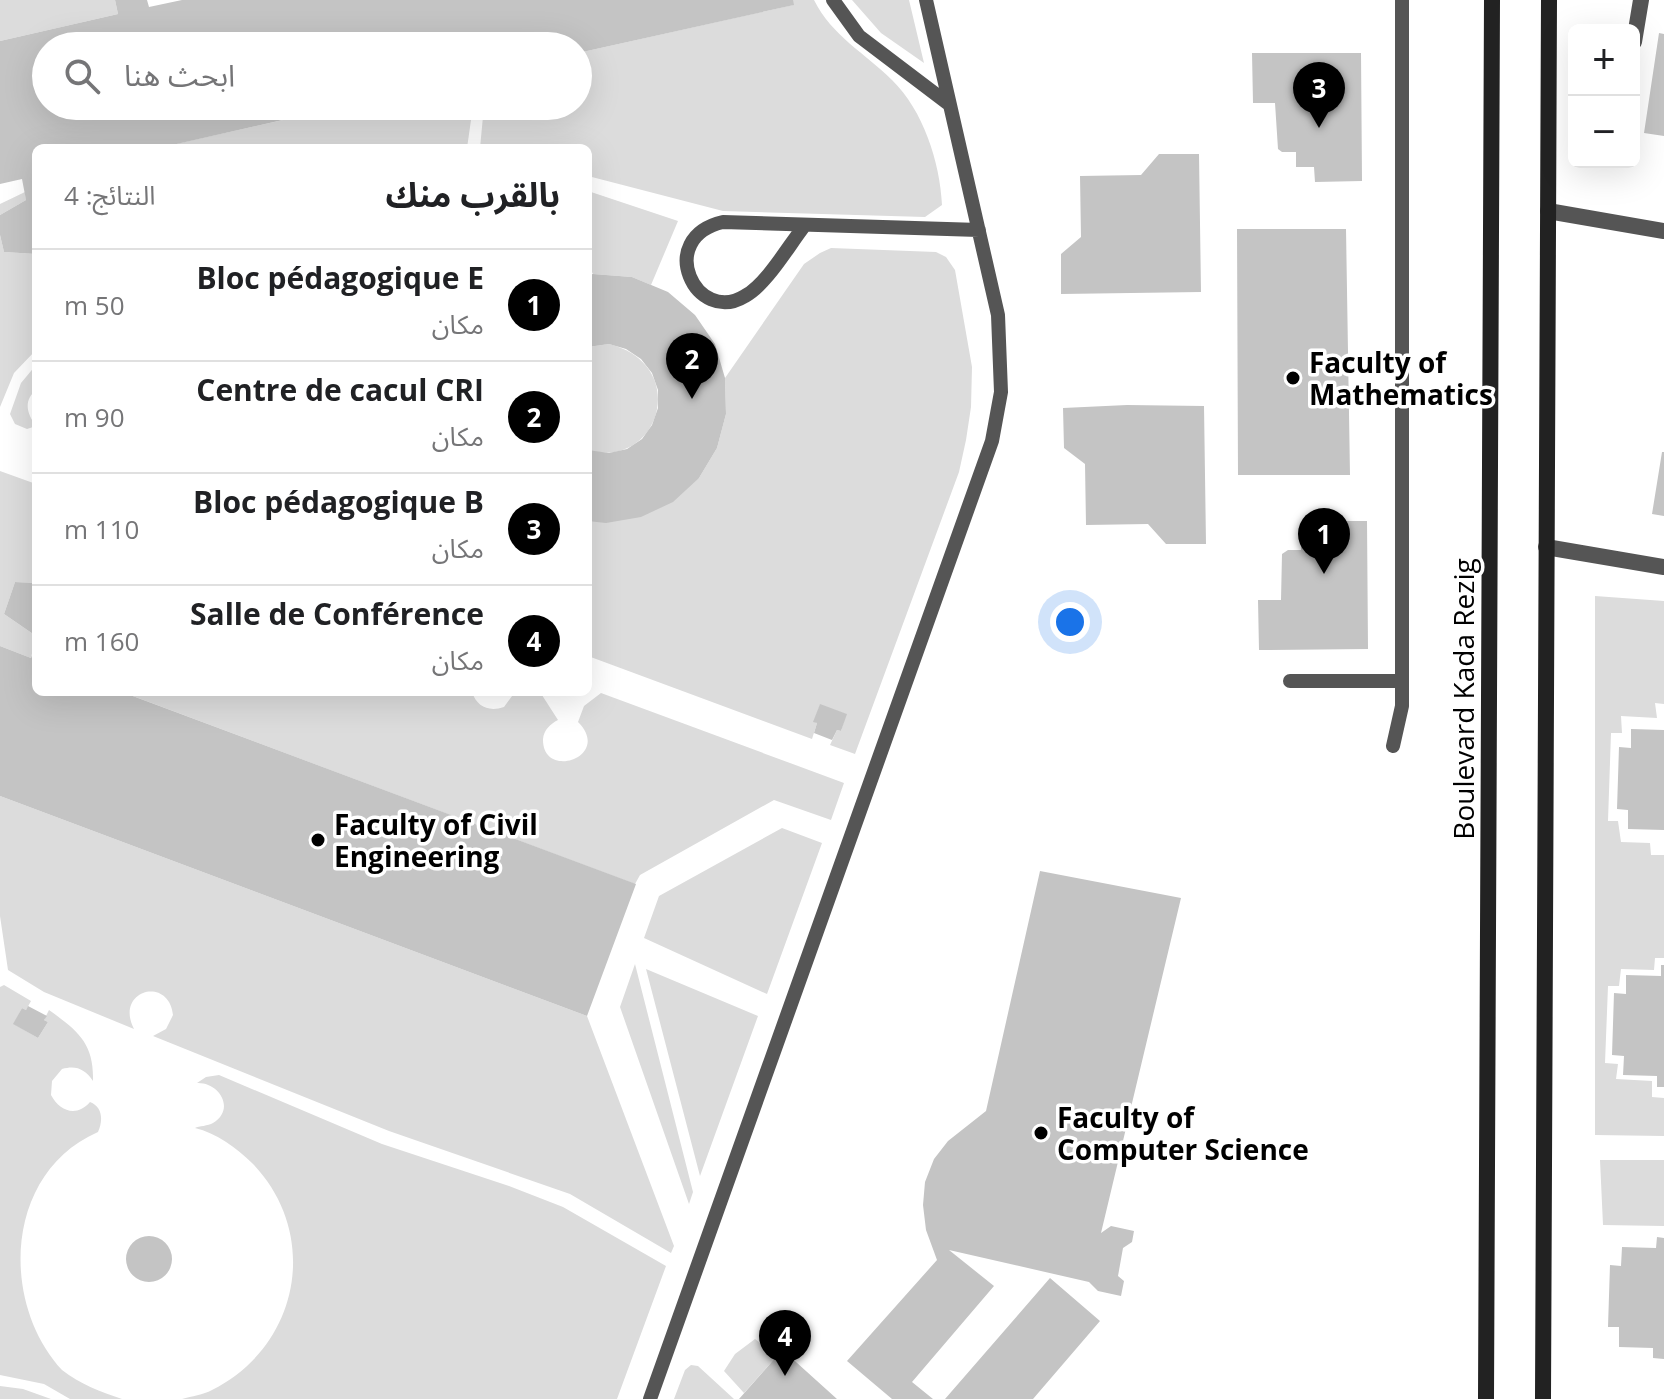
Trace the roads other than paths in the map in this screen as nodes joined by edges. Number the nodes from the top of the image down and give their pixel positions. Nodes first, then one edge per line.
1 (833, 0) edge
2 (926, 0) edge
3 (1402, 0) edge
4 (1492, 0) edge
5 (1549, 0) edge
6 (1641, 0) edge
7 (1637, 24) edge
8 (950, 105) junction
9 (1548, 211) junction
10 (805, 225) junction
11 (979, 230) junction
12 (1664, 231) edge
13 (1546, 547) junction
14 (1664, 567) edge
15 (1290, 681) dead end
16 (1402, 681) junction
17 (1393, 746) dead end
18 (650, 1399) edge
19 (1486, 1399) edge
20 (1543, 1399) edge

1 - 8 lane
2 - 8 lane
3 - 16 lane
4 - 19 main road, Boulevard Kada Rezig
5 - 9 main road
6 - 7 street
8 - 11 lane
9 - 12 street
9 - 13 main road
10 - 10 lane
10 - 11 lane
11 - 18 lane
13 - 14 street
13 - 20 main road
15 - 16 lane
16 - 17 lane

